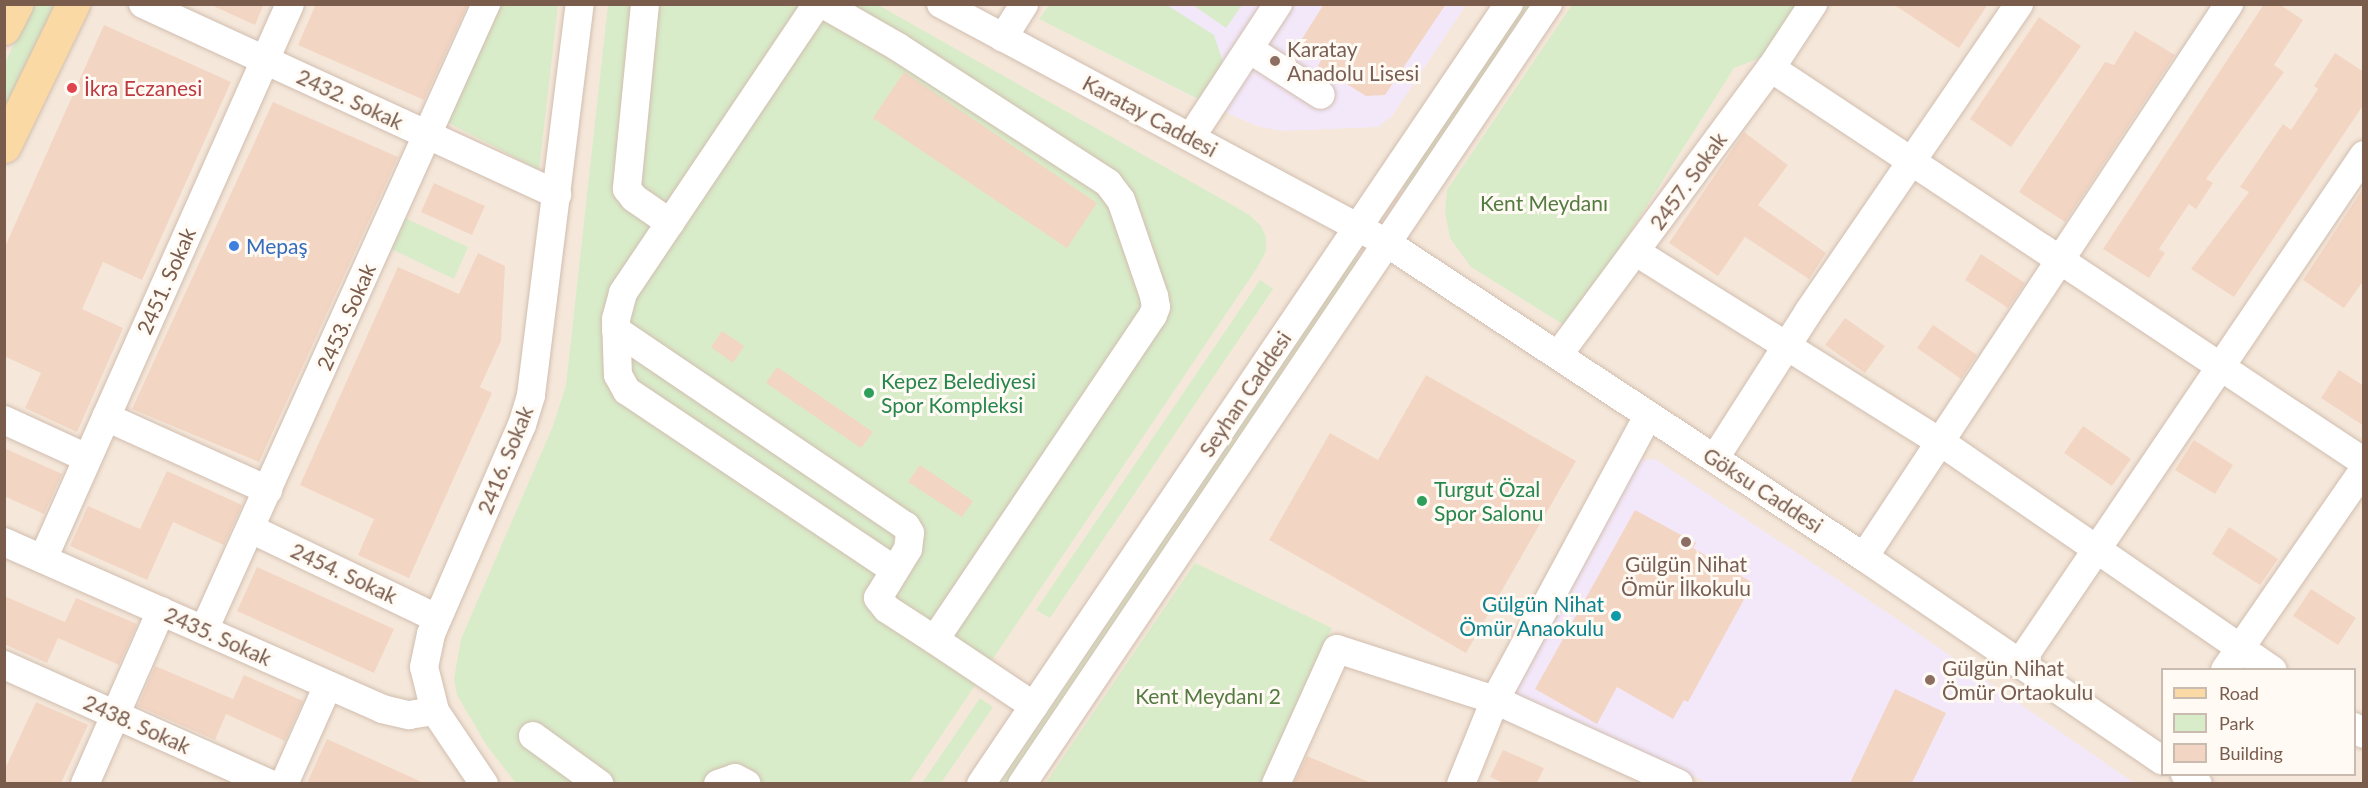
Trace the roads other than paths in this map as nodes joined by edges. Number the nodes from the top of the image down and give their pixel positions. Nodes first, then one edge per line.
1 (16, 4) edge
2 (73, 4) edge
3 (143, 4) edge
4 (290, 4) edge
5 (486, 4) edge
6 (580, 4) edge
7 (645, 4) edge
8 (817, 4) edge
9 (823, 4) edge
10 (941, 4) edge
11 (1024, 4) edge
12 (1278, 4) edge
13 (1509, 4) edge
14 (1548, 4) edge
15 (1813, 4) edge
16 (2019, 4) edge
17 (2229, 4) edge
18 (4, 28) edge
19 (1003, 38) junction
20 (1249, 49) junction
21 (265, 60) junction
22 (1771, 68) junction
23 (1321, 95) dead end
24 (428, 135) junction
25 (1191, 137) junction
26 (4, 146) edge
27 (2364, 155) edge
28 (1912, 160) junction
29 (557, 194) junction
30 (670, 223) junction
31 (1358, 227) junction
32 (1387, 243) junction
33 (1636, 252) junction
34 (2061, 262) junction
35 (616, 330) junction
36 (1785, 348) junction
37 (1559, 354) junction
38 (2218, 366) junction
39 (1648, 416) junction
40 (106, 417) junction
41 (4, 420) edge
42 (1942, 443) junction
43 (1715, 458) junction
44 (87, 459) junction
45 (2364, 462) edge
46 (2364, 469) edge
47 (268, 490) junction
48 (251, 529) junction
49 (4, 542) edge
50 (2094, 548) junction
51 (1864, 557) junction
52 (43, 559) junction
53 (894, 570) junction
54 (161, 611) junction
55 (437, 618) junction
56 (204, 630) junction
57 (935, 640) junction
58 (2233, 658) edge
59 (2019, 664) junction
60 (4, 665) edge
61 (2268, 668) edge
62 (328, 685) junction
63 (1495, 700) junction
64 (1034, 706) junction
65 (435, 711) junction
66 (115, 715) junction
67 (533, 736) dead end
68 (2161, 763) edge
69 (2185, 776) edge
70 (1664, 780) edge
71 (85, 783) edge
72 (270, 783) edge
73 (284, 783) edge
74 (484, 783) edge
75 (599, 783) edge
76 (718, 783) edge
77 (747, 783) edge
78 (981, 783) edge
79 (1022, 783) edge
80 (1276, 783) edge
81 (1461, 783) edge
82 (2199, 783) edge

1 - 18 main road
2 - 26 main road
3 - 21 street, 2432. Sokak
4 - 21 street, 2451. Sokak
5 - 24 street, 2453. Sokak
6 - 29 street, 2416. Sokak
7 - 30 street
8 - 30 street
9 - 57 street
10 - 19 street, Karatay Caddesi
11 - 19 street
12 - 20 street
13 - 31 street, Seyhan Caddesi
14 - 32 street, Seyhan Caddesi
15 - 22 street, 2457. Sokak
16 - 28 street
17 - 34 street
19 - 25 street, Karatay Caddesi
20 - 23 street
20 - 25 street
21 - 24 street, 2432. Sokak
21 - 40 street, 2451. Sokak
22 - 28 street
22 - 33 street, 2457. Sokak
24 - 29 street, 2432. Sokak
24 - 47 street, 2453. Sokak
25 - 31 street, Karatay Caddesi
27 - 38 street
28 - 34 street
28 - 36 street
29 - 55 street, 2416. Sokak
30 - 35 street
31 - 32 street, Göksu Caddesi
31 - 64 street, Seyhan Caddesi
32 - 37 street, Göksu Caddesi
32 - 79 street, Seyhan Caddesi
33 - 36 street
33 - 37 street, 2457. Sokak
34 - 38 street
34 - 42 street
35 - 53 street
35 - 53 street
36 - 42 street
36 - 43 street
37 - 39 street, Göksu Caddesi
38 - 45 street
38 - 50 street
39 - 43 street, Göksu Caddesi
39 - 63 street
40 - 44 street, 2451. Sokak
40 - 47 street
41 - 44 street
42 - 50 street
42 - 51 street
43 - 51 street, Göksu Caddesi
44 - 52 street, 2451. Sokak
46 - 58 street
47 - 48 street, 2453. Sokak
48 - 55 street, 2454. Sokak
48 - 56 street, 2453. Sokak
49 - 52 street, 2435. Sokak
50 - 58 street
50 - 59 street
51 - 59 street, Göksu Caddesi
52 - 54 street, 2435. Sokak
53 - 57 street
54 - 56 street, 2435. Sokak
54 - 66 street
55 - 65 street, 2416. Sokak
56 - 62 street, 2435. Sokak
57 - 64 street
58 - 61 street
59 - 68 street, Göksu Caddesi
60 - 66 street, 2438. Sokak
62 - 65 street, 2435. Sokak
62 - 73 street
63 - 70 street
63 - 80 street
63 - 81 street
64 - 78 street, Seyhan Caddesi
65 - 74 street, 2416. Sokak
66 - 71 street
66 - 72 street, 2438. Sokak
67 - 75 street
69 - 82 street, Göksu Caddesi
76 - 77 street

